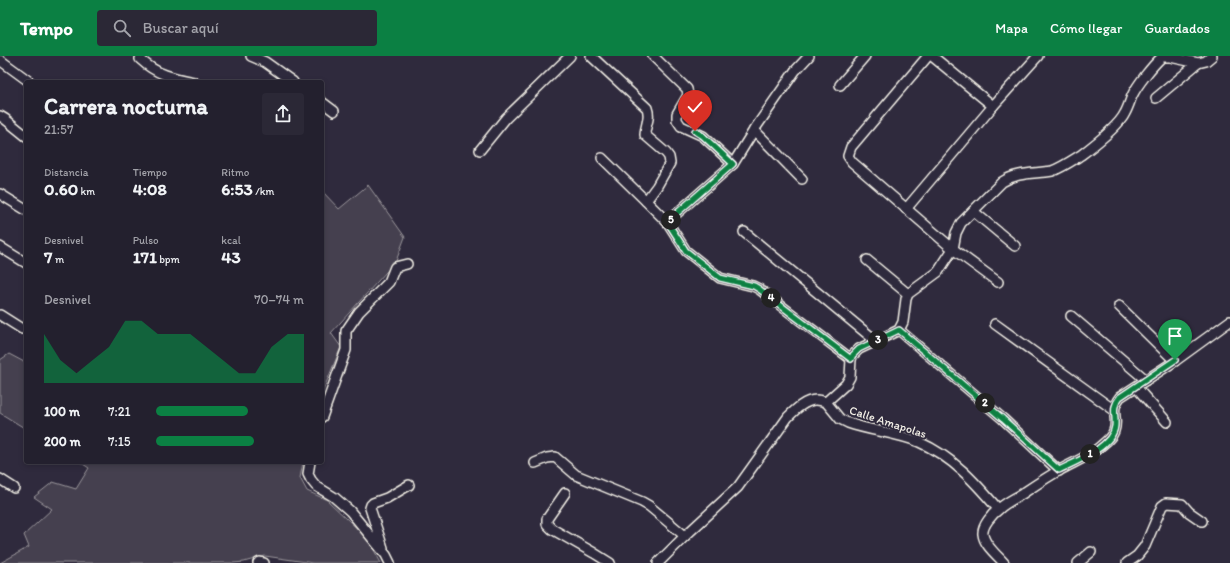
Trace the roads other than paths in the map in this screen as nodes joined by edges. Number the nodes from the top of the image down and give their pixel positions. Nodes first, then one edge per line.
1 (141, 56) edge
2 (251, 56) edge
3 (570, 56) edge
4 (591, 56) edge
5 (653, 56) edge
6 (809, 56) edge
7 (865, 56) edge
8 (928, 56) edge
9 (932, 56) edge
10 (1038, 56) edge
11 (1212, 56) edge
12 (1162, 57) edge
13 (0, 60) edge
14 (1198, 64) junction
15 (27, 80) edge
16 (185, 80) edge
17 (290, 80) edge
18 (840, 85) dead end
19 (1156, 98) dead end
20 (324, 104) edge
21 (993, 106) junction
22 (334, 111) dead end
23 (0, 116) edge
24 (754, 130) junction
25 (24, 134) edge
26 (480, 150) dead end
27 (602, 158) dead end
28 (733, 164) junction
29 (802, 179) dead end
30 (0, 194) edge
31 (646, 201) junction
32 (906, 208) junction
33 (24, 209) edge
34 (973, 211) junction
35 (668, 223) junction
36 (744, 232) dead end
37 (1015, 246) dead end
38 (0, 247) edge
39 (954, 249) junction
40 (867, 260) dead end
41 (24, 262) edge
42 (407, 264) dead end
43 (998, 282) dead end
44 (908, 294) junction
45 (1119, 306) dead end
46 (0, 315) edge
47 (1071, 316) dead end
48 (1230, 321) edge
49 (995, 324) dead end
50 (22, 329) dead end
51 (899, 330) junction
52 (876, 341) junction
53 (851, 359) junction
54 (1175, 360) junction
55 (1146, 380) junction
56 (1136, 387) junction
57 (826, 402) junction
58 (1114, 410) junction
59 (324, 411) edge
60 (1167, 422) dead end
61 (535, 463) dead end
62 (310, 464) edge
63 (1059, 470) junction
64 (0, 479) edge
65 (409, 485) dead end
66 (14, 488) dead end
67 (565, 493) dead end
68 (998, 509) junction
69 (1202, 521) dead end
70 (685, 536) junction
71 (1091, 552) dead end
72 (388, 559) edge
73 (258, 563) edge
74 (264, 563) edge
75 (610, 563) edge
76 (658, 563) edge
77 (1004, 563) edge
78 (1078, 563) edge
79 (1127, 563) edge

1 - 16 street
2 - 17 street
3 - 26 street
4 - 31 street
5 - 28 street
6 - 24 street
7 - 18 street
8 - 32 street
9 - 21 street
10 - 21 street
11 - 14 street
12 - 14 street
12 - 34 street
13 - 15 street
14 - 19 street
20 - 22 street
21 - 32 street
23 - 25 street
24 - 28 street
24 - 29 street
27 - 31 street
28 - 35 street
30 - 33 street
31 - 35 street
32 - 39 street
34 - 37 street
34 - 39 street
35 - 53 street
36 - 52 street
38 - 41 street
39 - 43 street
39 - 44 street
40 - 44 street
42 - 59 street
44 - 51 street
45 - 54 street
46 - 50 street
47 - 55 street
48 - 54 street
49 - 58 street
51 - 52 street
51 - 63 street
52 - 53 street
53 - 57 street
54 - 55 street
55 - 56 street
56 - 58 street
56 - 60 street
57 - 68 street, Calle Amapolas
57 - 70 street
58 - 63 street
61 - 70 street
62 - 72 street
63 - 68 street
64 - 66 street
65 - 72 street
67 - 75 street
68 - 77 street
69 - 79 street
70 - 76 street
71 - 78 street
73 - 74 street

